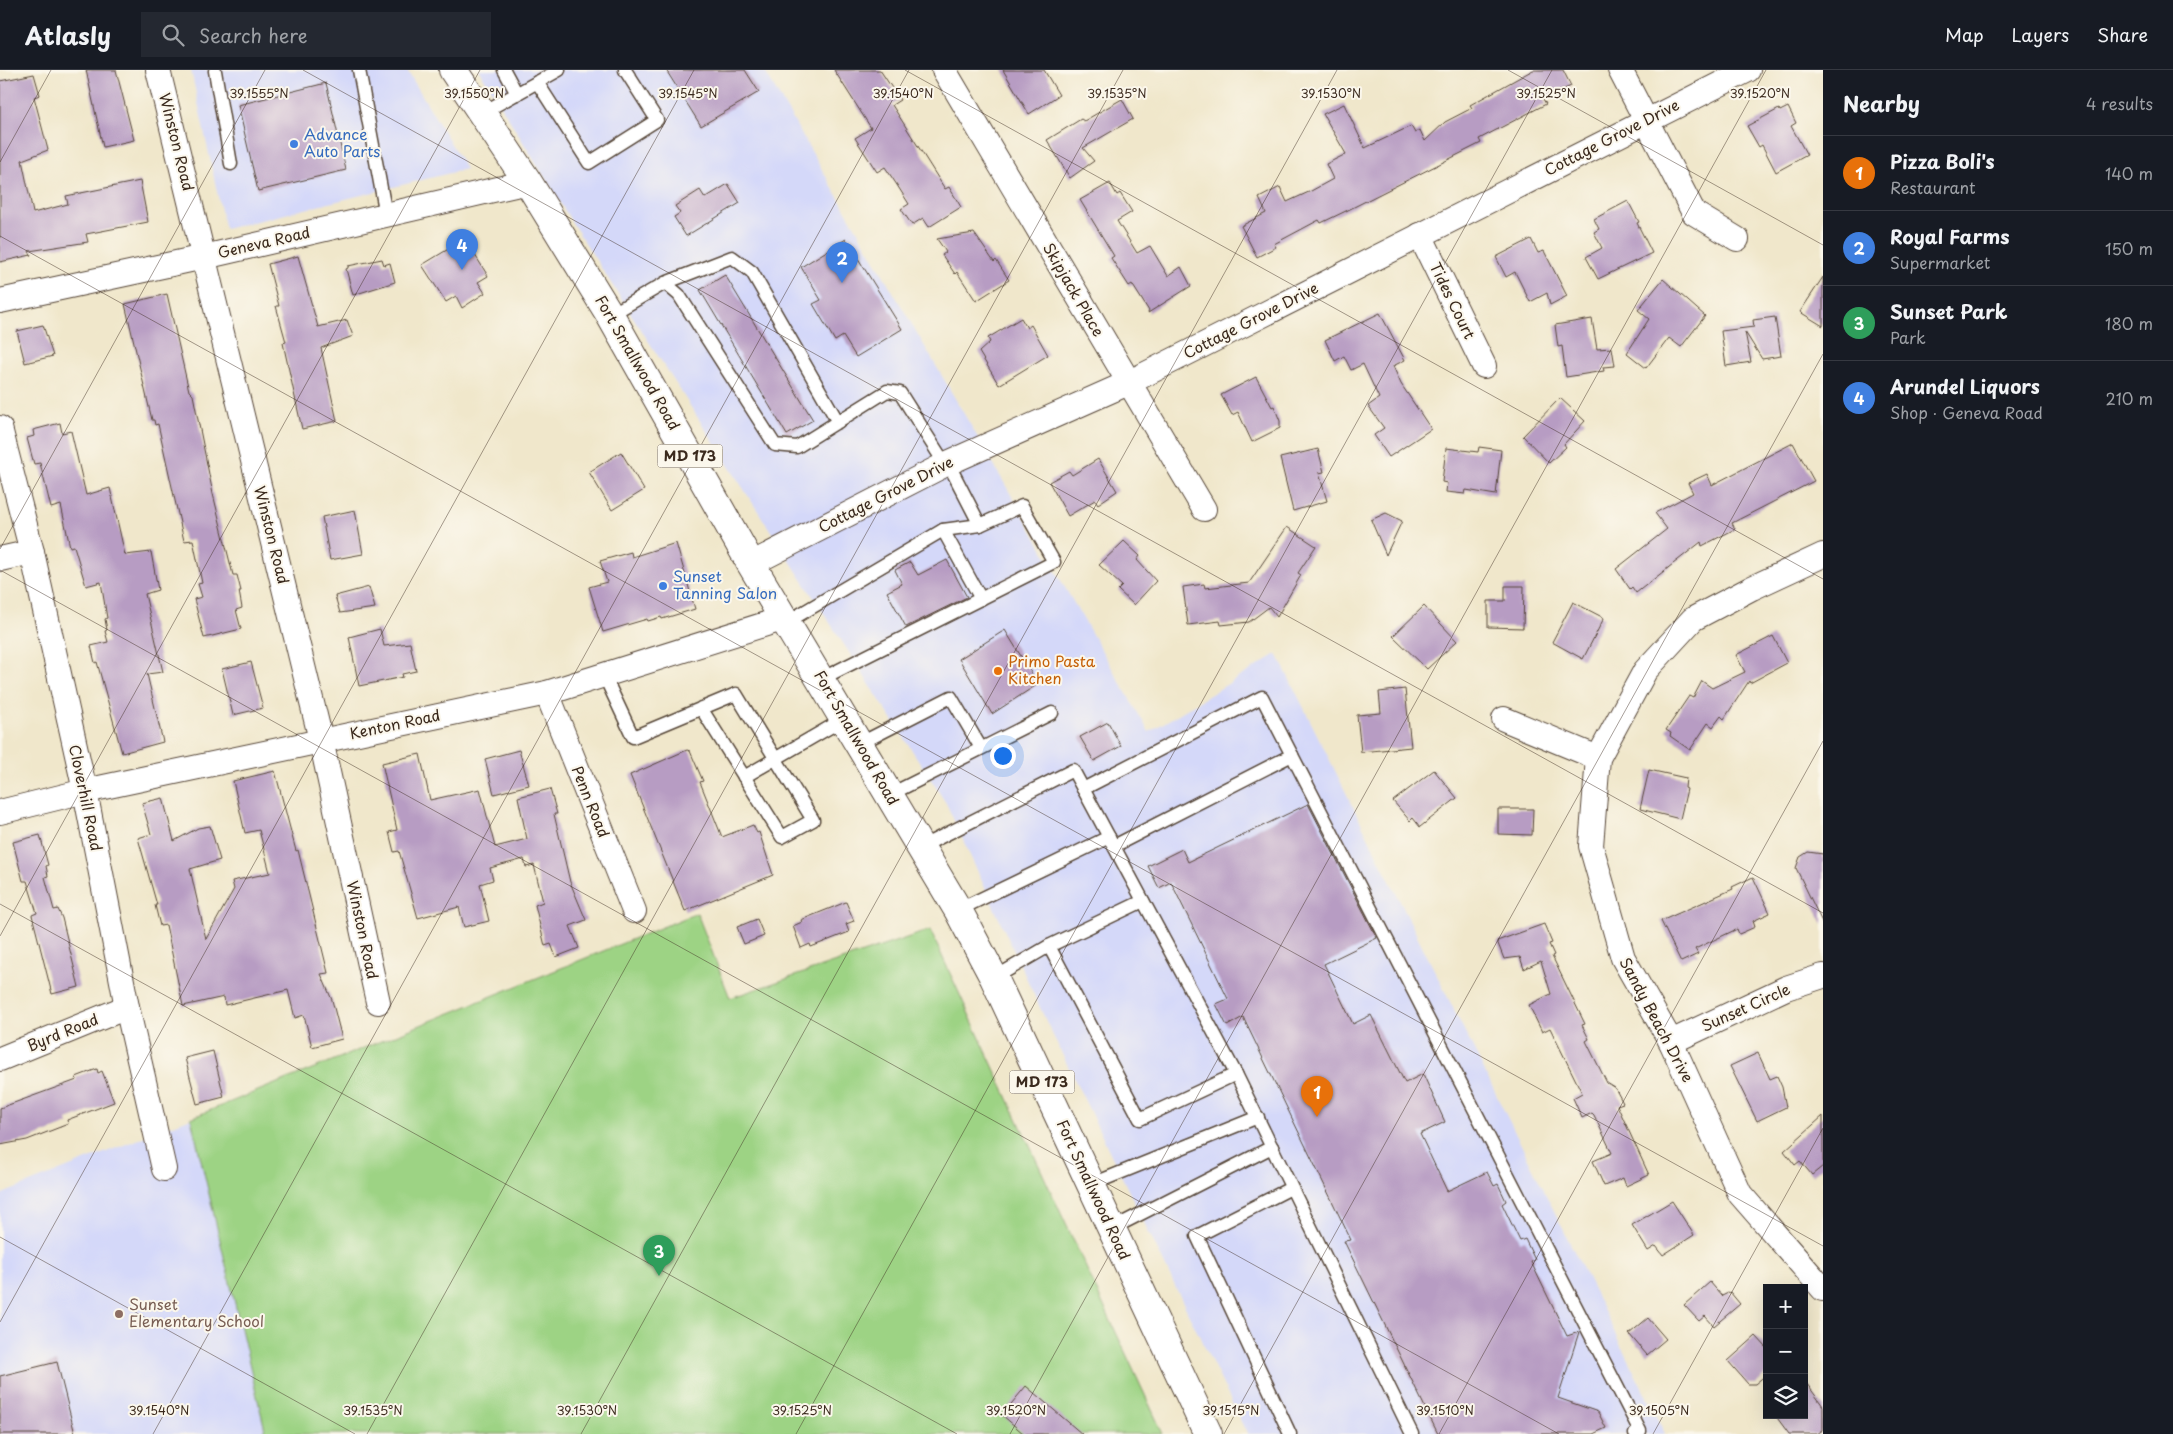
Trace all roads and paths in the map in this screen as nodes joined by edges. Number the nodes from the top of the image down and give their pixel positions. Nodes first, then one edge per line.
1 (158, 70) edge
2 (216, 70) edge
3 (358, 70) edge
4 (453, 70) edge
5 (504, 70) edge
6 (559, 70) edge
7 (626, 70) edge
8 (944, 70) edge
9 (1620, 70) edge
10 (1748, 70) edge
11 (537, 82) junction
12 (517, 94) junction
13 (482, 113) junction
14 (1646, 121) junction
15 (231, 164) dead end
16 (528, 182) junction
17 (386, 215) junction
18 (1420, 235) junction
19 (1737, 239) dead end
20 (204, 258) junction
21 (665, 283) junction
22 (0, 301) edge
23 (610, 315) junction
24 (1484, 366) dead end
25 (1128, 383) junction
26 (838, 422) junction
27 (0, 428) edge
28 (946, 464) junction
29 (1204, 509) dead end
30 (980, 525) junction
31 (943, 530) junction
32 (32, 552) junction
33 (1823, 555) edge
34 (0, 559) edge
35 (751, 564) junction
36 (981, 599) junction
37 (786, 620) junction
38 (604, 675) junction
39 (821, 679) junction
40 (547, 693) junction
41 (701, 708) junction
42 (1052, 713) dead end
43 (844, 719) junction
44 (1504, 719) dead end
45 (321, 740) junction
46 (859, 744) junction
47 (981, 748) junction
48 (1292, 755) junction
49 (1598, 758) junction
50 (776, 759) junction
51 (744, 777) junction
52 (1083, 789) junction
53 (85, 791) junction
54 (889, 795) junction
55 (0, 812) edge
56 (1112, 842) junction
57 (919, 848) junction
58 (1143, 901) junction
59 (958, 910) junction
60 (634, 911) dead end
61 (1049, 946) junction
62 (1823, 976) edge
63 (994, 978) junction
64 (378, 1002) dead end
65 (127, 1007) junction
66 (1671, 1042) junction
67 (0, 1059) edge
68 (1236, 1074) junction
69 (1258, 1117) junction
70 (1272, 1147) junction
71 (164, 1170) dead end
72 (1090, 1185) junction
73 (1292, 1188) junction
74 (1111, 1229) junction
75 (1823, 1289) edge
76 (1208, 1434) edge
77 (1290, 1434) edge
78 (1412, 1434) edge
79 (1635, 1434) edge

1 - 20 street, Winston Road
2 - 15 lane
3 - 17 lane
4 - 13 main road, Fort Smallwood Road / MD 173
5 - 12 lane
6 - 11 lane
7 - 11 lane
8 - 25 street, Skipjack Place
9 - 14 street
10 - 14 street, Cottage Grove Drive
11 - 12 lane
12 - 13 lane
13 - 16 main road, Fort Smallwood Road / MD 173
14 - 18 street, Cottage Grove Drive
14 - 19 street
16 - 17 street, Geneva Road
16 - 23 main road, Fort Smallwood Road / MD 173
17 - 20 street, Geneva Road
18 - 24 street, Tides Court
18 - 25 street, Cottage Grove Drive
20 - 22 street, Geneva Road
20 - 45 street, Winston Road
21 - 23 lane
21 - 26 lane
21 - 26 lane
23 - 35 main road, Fort Smallwood Road / MD 173
25 - 28 street, Cottage Grove Drive
25 - 29 street, Skipjack Place
26 - 28 lane
27 - 32 street, Cloverhill Road
28 - 30 lane
28 - 35 street, Cottage Grove Drive
30 - 31 lane
30 - 36 lane
31 - 36 lane
31 - 37 lane
32 - 34 street
32 - 53 street, Cloverhill Road
33 - 49 street, Sandy Beach Drive
35 - 37 main road, Fort Smallwood Road / MD 173
36 - 39 lane
37 - 38 street, Kenton Road
37 - 39 main road, Fort Smallwood Road / MD 173
38 - 40 street, Kenton Road
38 - 41 lane
39 - 43 main road, Fort Smallwood Road / MD 173
40 - 45 street, Kenton Road
40 - 60 street, Penn Road
41 - 50 lane
41 - 51 lane
42 - 47 lane
43 - 46 main road, Fort Smallwood Road / MD 173
43 - 50 lane
44 - 49 street
45 - 53 street, Kenton Road
45 - 64 street, Winston Road
46 - 47 lane
46 - 54 main road, Fort Smallwood Road / MD 173
47 - 54 lane
48 - 52 lane
48 - 56 lane
48 - 79 lane
49 - 66 street, Sandy Beach Drive
50 - 51 lane
50 - 51 lane
52 - 56 lane
52 - 57 lane
53 - 55 street, Kenton Road
53 - 65 street, Cloverhill Road
54 - 57 main road, Fort Smallwood Road / MD 173
56 - 58 lane
56 - 59 lane
57 - 59 main road, Fort Smallwood Road / MD 173
58 - 61 lane
58 - 68 lane
59 - 63 main road, Fort Smallwood Road / MD 173
61 - 63 lane
61 - 68 lane
62 - 66 street, Sunset Circle
63 - 72 main road, Fort Smallwood Road / MD 173
65 - 67 street, Byrd Road
65 - 71 street, Cloverhill Road
66 - 75 street, Sandy Beach Drive
68 - 69 lane
69 - 70 lane
69 - 72 lane
70 - 73 lane
70 - 74 lane
72 - 74 main road, Fort Smallwood Road / MD 173
73 - 77 lane
73 - 78 lane
74 - 76 main road, Fort Smallwood Road / MD 173

